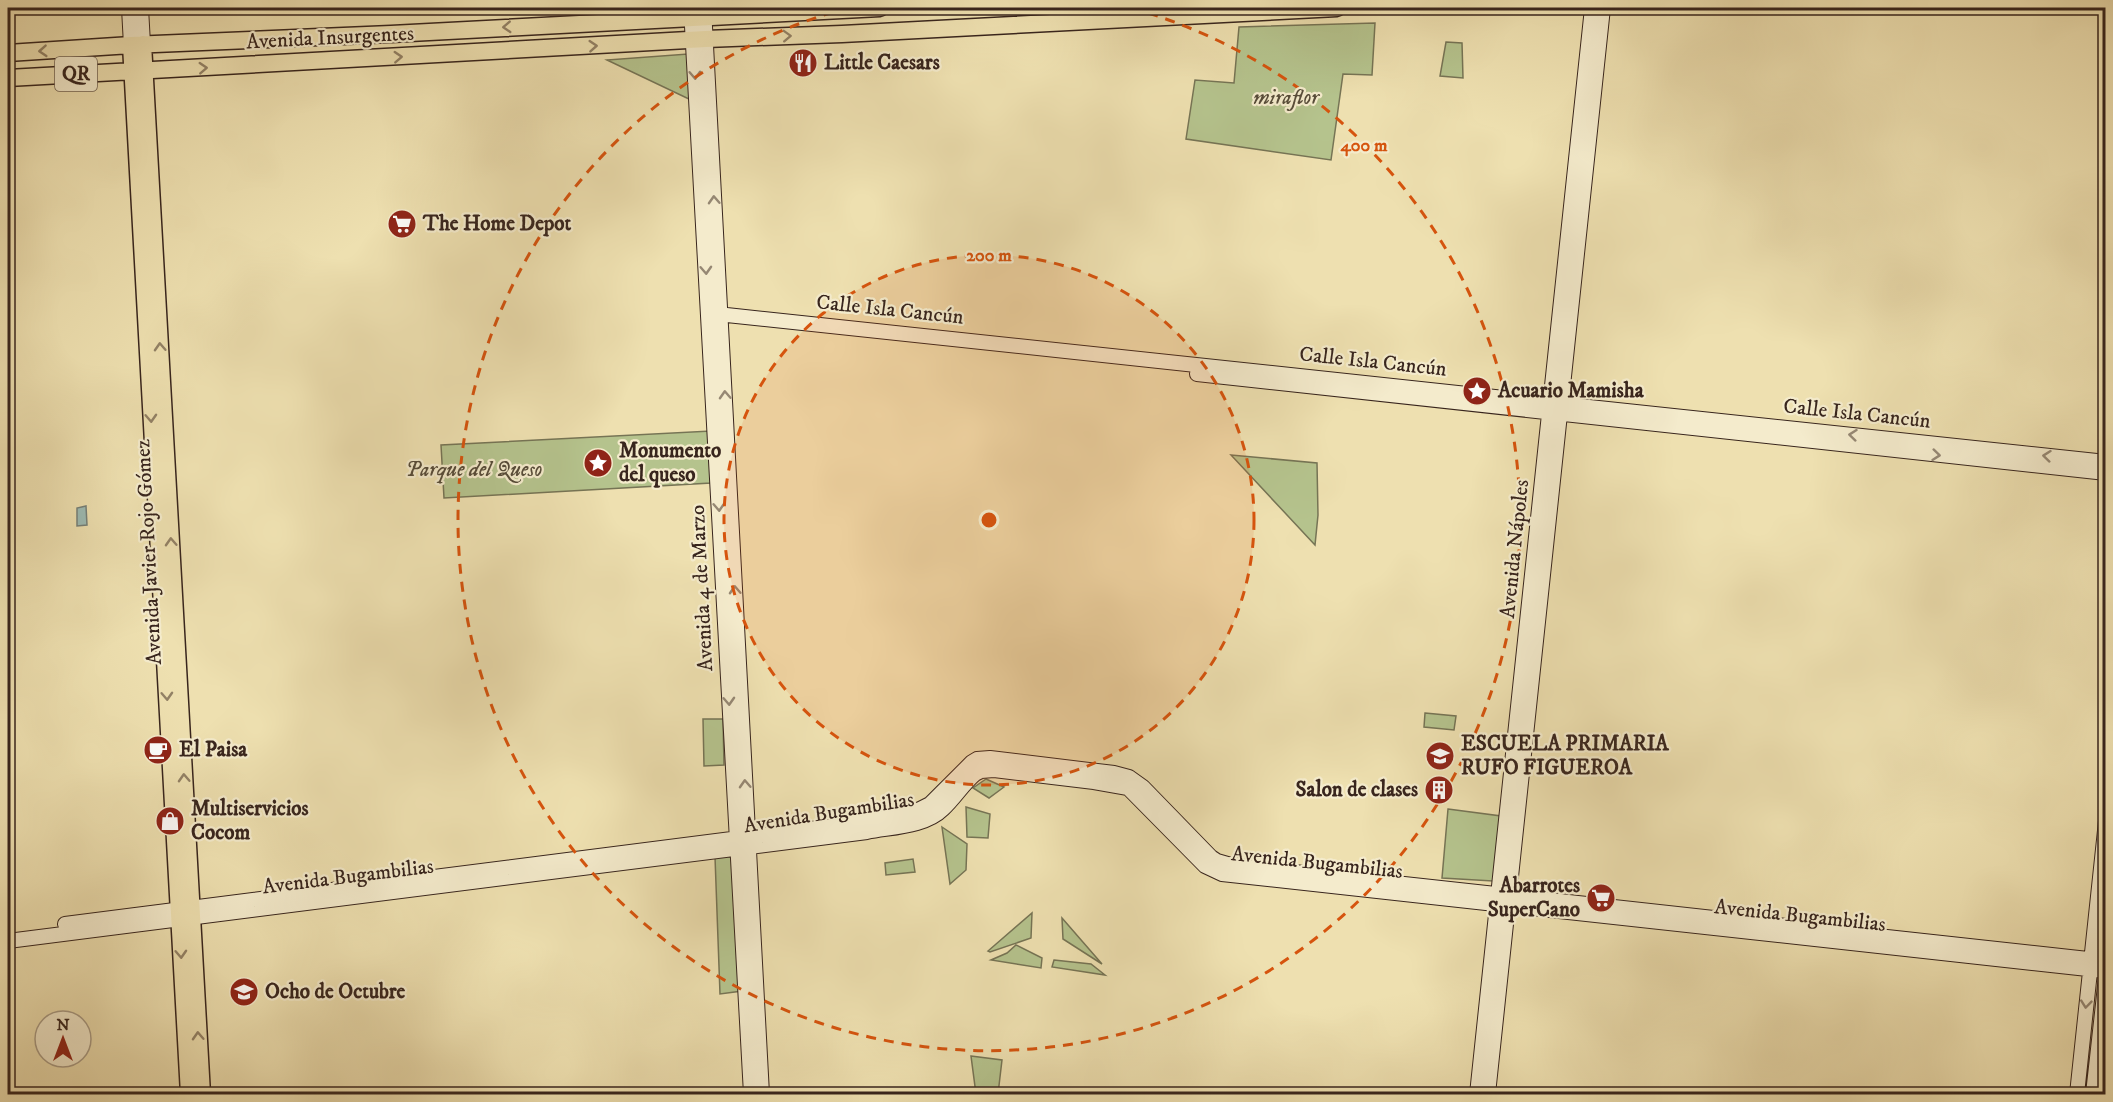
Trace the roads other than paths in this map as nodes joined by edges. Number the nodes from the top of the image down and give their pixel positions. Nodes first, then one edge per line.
1 (129, 8) edge
2 (141, 8) edge
3 (880, 8) edge
4 (1337, 8) edge
5 (1592, 8) edge
6 (1603, 8) edge
7 (698, 12) edge
8 (554, 24) junction
9 (699, 39) junction
10 (137, 45) junction
11 (555, 49) junction
12 (8, 53) edge
13 (139, 71) junction
14 (8, 78) edge
15 (1587, 117) junction
16 (714, 317) junction
17 (1556, 408) junction
18 (2106, 462) edge
19 (2106, 473) edge
20 (2106, 821) edge
21 (743, 843) junction
22 (1503, 899) junction
23 (185, 914) junction
24 (8, 932) edge
25 (8, 941) edge
26 (2106, 961) edge
27 (2090, 964) junction
28 (2106, 971) edge
29 (2106, 977) edge
30 (189, 1095) edge
31 (202, 1095) edge
32 (751, 1095) edge
33 (762, 1095) edge
34 (1477, 1095) edge
35 (1488, 1095) edge
36 (2077, 1095) edge
37 (2093, 1095) edge

1 - 10 main road, Avenida Javier Rojo Gómez
2 - 10 main road, Avenida Javier Rojo Gómez
3 - 7 main road, Avenida Insurgentes / QR
9 -> 4 main road, Avenida Insurgentes / QR
5 - 15 main road, Avenida Nápoles
6 - 15 main road, Avenida Nápoles
7 - 8 main road, Avenida Insurgentes / QR
7 - 9 main road, Avenida 4 de Marzo
8 -> 10 main road, Avenida Insurgentes / QR
8 - 11 main road
11 -> 9 main road, Avenida Insurgentes / QR
9 - 16 main road, Avenida 4 de Marzo
10 -> 12 main road, Avenida Insurgentes / QR
10 - 13 main road, Avenida Javier Rojo Gómez
13 -> 11 main road, Avenida Insurgentes / QR
13 - 14 main road, Avenida Insurgentes / QR
13 - 23 main road, Avenida Javier Rojo Gómez
15 - 17 main road, Avenida Nápoles
16 - 17 main road, Calle Isla Cancún
16 - 21 main road, Avenida 4 de Marzo
18 -> 17 main road, Calle Isla Cancún
17 -> 19 main road, Calle Isla Cancún
17 - 22 main road, Avenida Nápoles
20 - 27 main road
21 - 22 main road, Avenida Bugambilias
21 - 23 main road, Avenida Bugambilias
21 - 32 main road, Avenida 4 de Marzo
21 - 33 main road, Avenida 4 de Marzo
22 - 27 main road, Avenida Bugambilias
22 - 34 main road, Avenida Nápoles
22 - 35 main road, Avenida Nápoles
23 - 24 main road, Avenida Bugambilias
23 - 25 main road, Avenida Bugambilias
23 -> 30 main road, Avenida Javier Rojo Gómez
31 -> 23 main road, Avenida Javier Rojo Gómez
26 - 27 main road, Avenida Bugambilias
27 - 28 main road, Avenida Bugambilias
27 -> 36 main road
29 - 37 main road

